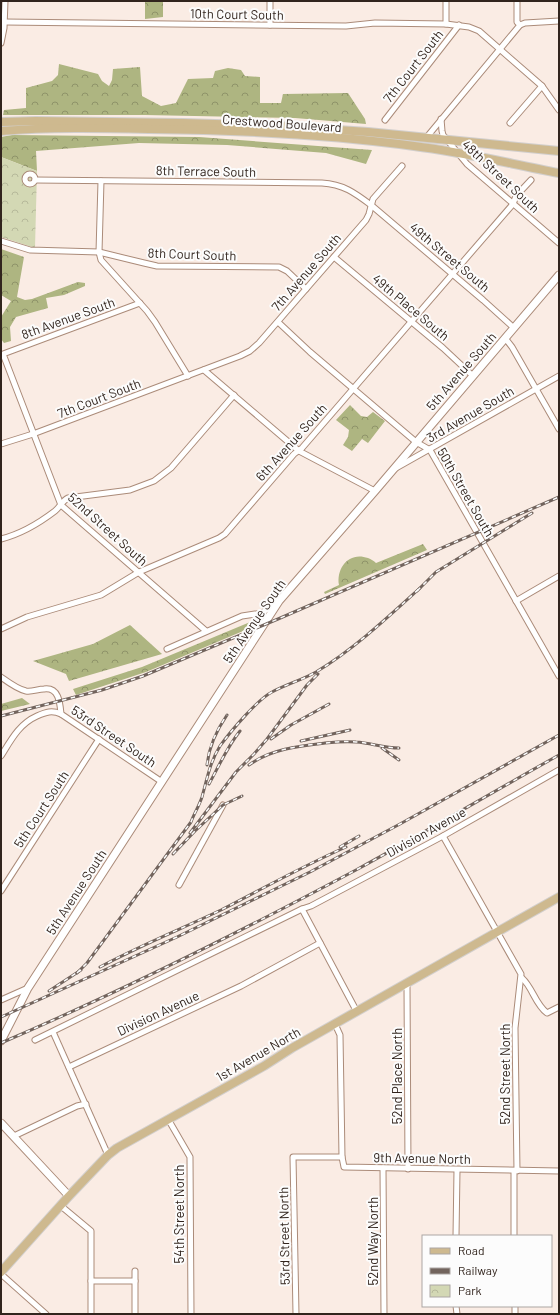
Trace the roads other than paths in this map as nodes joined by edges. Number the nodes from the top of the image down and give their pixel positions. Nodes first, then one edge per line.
1 (5, 1) edge
2 (270, 1) edge
3 (446, 1) edge
4 (517, 1) edge
5 (559, 21) edge
6 (4, 22) junction
7 (446, 24) junction
8 (270, 25) junction
9 (459, 25) junction
10 (520, 25) junction
11 (1, 43) edge
12 (501, 50) junction
13 (542, 86) junction
14 (559, 110) edge
15 (442, 119) junction
16 (384, 120) dead end
17 (1, 122) edge
18 (510, 123) dead end
19 (1, 131) edge
20 (426, 138) junction
21 (447, 140) junction
22 (559, 151) edge
23 (457, 153) junction
24 (402, 166) dead end
25 (559, 173) edge
26 (36, 180) dead end
27 (531, 180) dead end
28 (101, 181) junction
29 (513, 204) junction
30 (371, 205) junction
31 (1, 241) edge
32 (559, 243) edge
33 (99, 252) junction
34 (334, 257) junction
35 (452, 275) junction
36 (558, 278) edge
37 (306, 289) junction
38 (140, 303) junction
39 (278, 322) junction
40 (411, 322) junction
41 (514, 328) junction
42 (505, 338) junction
43 (3, 354) joint
44 (204, 370) junction
45 (188, 376) junction
46 (473, 376) junction
47 (559, 376) edge
48 (353, 388) junction
49 (536, 389) junction
50 (234, 395) junction
51 (559, 429) edge
52 (33, 434) junction
53 (416, 442) junction
54 (1, 444) edge
55 (430, 450) junction
56 (299, 452) junction
57 (392, 470) junction
58 (375, 491) junction
59 (60, 505) junction
60 (1, 540) edge
61 (139, 572) junction
62 (559, 576) edge
63 (279, 600) junction
64 (516, 600) junction
65 (1, 629) edge
66 (206, 631) junction
67 (168, 649) dead end
68 (558, 673) edge
69 (1, 677) edge
70 (61, 714) junction
71 (99, 739) junction
72 (1, 756) edge
73 (559, 770) edge
74 (162, 782) junction
75 (224, 805) dead end
76 (443, 836) junction
77 (179, 885) dead end
78 (1, 891) edge
79 (559, 897) edge
80 (302, 908) junction
81 (497, 933) junction
82 (320, 943) junction
83 (522, 978) junction
84 (407, 984) junction
85 (28, 988) junction
86 (1, 1000) edge
87 (559, 1008) edge
88 (357, 1012) junction
89 (335, 1024) junction
90 (53, 1032) junction
91 (35, 1040) dead end
92 (1, 1041) edge
93 (69, 1067) junction
94 (86, 1104) junction
95 (168, 1119) junction
96 (1, 1123) edge
97 (14, 1136) junction
98 (108, 1155) junction
99 (342, 1157) junction
100 (384, 1168) junction
101 (408, 1169) junction
102 (457, 1170) junction
103 (515, 1171) junction
104 (559, 1171) edge
105 (69, 1196) junction
106 (61, 1206) junction
107 (456, 1235) edge
108 (514, 1235) edge
109 (135, 1271) dead end
110 (1, 1273) edge
111 (91, 1281) junction
112 (135, 1281) junction
113 (46, 1314) edge
114 (91, 1314) edge
115 (135, 1314) edge
116 (191, 1314) edge
117 (296, 1314) edge
118 (384, 1314) edge

1 - 6 street
2 - 8 street
3 - 7 street
4 - 10 street
5 - 10 street
6 - 8 street, 10th Court South
6 - 11 street
7 - 8 street, 10th Court South
7 - 9 street, 10th Court South
9 - 12 street, 10th Court South
9 - 16 street, 7th Court South
10 - 12 street
12 - 13 street
12 - 15 street
13 - 14 street
13 - 18 street
15 - 20 street
15 - 21 street
17 - 20 main road, Crestwood Boulevard
19 - 23 main road, Crestwood Boulevard
20 - 21 main road, Crestwood Boulevard
21 - 22 main road, Crestwood Boulevard
21 - 23 street, 48th Street South
23 - 25 main road, Crestwood Boulevard
23 - 29 street, 48th Street South
24 - 30 street, 7th Avenue South
26 - 28 street, 8th Terrace South
27 - 29 street, 6th Avenue South
28 - 30 street, 8th Terrace South
28 - 33 street
29 - 32 street, 48th Street South
29 - 35 street, 6th Avenue South
30 - 34 street, 7th Avenue South
30 - 35 street, 49th Street South
31 - 33 street, 8th Court South
33 - 37 street, 8th Court South
33 - 38 street
34 - 37 street, 7th Avenue South
34 - 40 street, 49th Place South
35 - 40 street, 6th Avenue South
35 - 41 street, 49th Street South
36 - 41 street, 5th Avenue South
37 - 39 street, 7th Avenue South
38 - 43 street, 8th Avenue South
38 - 45 street
39 - 44 street, 7th Avenue South
39 - 48 street, 50th Street South
40 - 46 street, 49th Place South
40 - 48 street, 6th Avenue South
41 - 42 street, 5th Avenue South
42 - 46 street, 5th Avenue South
42 - 49 street
43 - 52 street, 52nd Street South
44 - 45 street, 7th Court South
44 - 50 street
45 - 52 street, 7th Court South
46 - 53 street, 5th Avenue South
47 - 49 street, 3rd Avenue South
48 - 53 street, 50th Street South
48 - 56 street, 6th Avenue South
49 - 51 street
49 - 55 street, 3rd Avenue South
50 - 56 street
50 - 59 street
52 - 54 street, 7th Court South
52 - 59 street, 52nd Street South
53 - 55 street, 50th Street South
53 - 57 street, 5th Avenue South
55 - 57 street, 3rd Avenue South
55 - 64 street, 50th Street South
56 - 58 street
56 - 61 street, 6th Avenue South
57 - 58 street, 5th Avenue South
58 - 63 street, 5th Avenue South
59 - 60 street
59 - 61 street, 52nd Street South
61 - 65 street, 6th Avenue South
61 - 66 street, 52nd Street South
62 - 64 street
63 - 66 street
63 - 74 street, 5th Avenue South
64 - 68 street, 50th Street South
66 - 67 street
69 - 70 street, 53rd Street South
70 - 71 street, 53rd Street South
70 - 72 street
71 - 74 street, 53rd Street South
71 - 78 street, 5th Court South
73 - 76 street, Division Avenue
74 - 85 street, 5th Avenue South
75 - 77 street
76 - 80 street, Division Avenue
76 - 81 street
79 - 81 main road, 1st Avenue North
80 - 82 street
80 - 90 street, Division Avenue
81 - 83 street
81 - 84 main road, 1st Avenue North
82 - 88 street
82 - 93 street, Division Avenue
83 - 87 street
83 - 103 street, 52nd Street North
84 - 88 main road, 1st Avenue North
84 - 101 street, 52nd Place North
85 - 86 street
85 - 92 street, 5th Avenue South
88 - 89 main road, 1st Avenue North
89 - 95 main road, 1st Avenue North
89 - 99 street
90 - 91 street, Division Avenue
90 - 93 street
93 - 94 street
94 - 97 street
94 - 98 street
95 - 98 main road, 1st Avenue North
95 - 116 street, 54th Street North
96 - 97 street
97 - 105 street
98 - 105 main road, 1st Avenue North
99 - 100 street, 9th Avenue North
99 - 117 street, 53rd Street North
100 - 101 street, 9th Avenue North
100 - 118 street, 52nd Way North
101 - 102 street, 9th Avenue North
102 - 103 street, 9th Avenue North
102 - 107 street
103 - 104 street, 9th Avenue North
103 - 108 street, 52nd Street North
105 - 106 main road, 1st Avenue North
106 - 110 main road, 1st Avenue North
106 - 111 street
109 - 112 street
110 - 113 street
111 - 112 street
111 - 114 street
112 - 115 street

